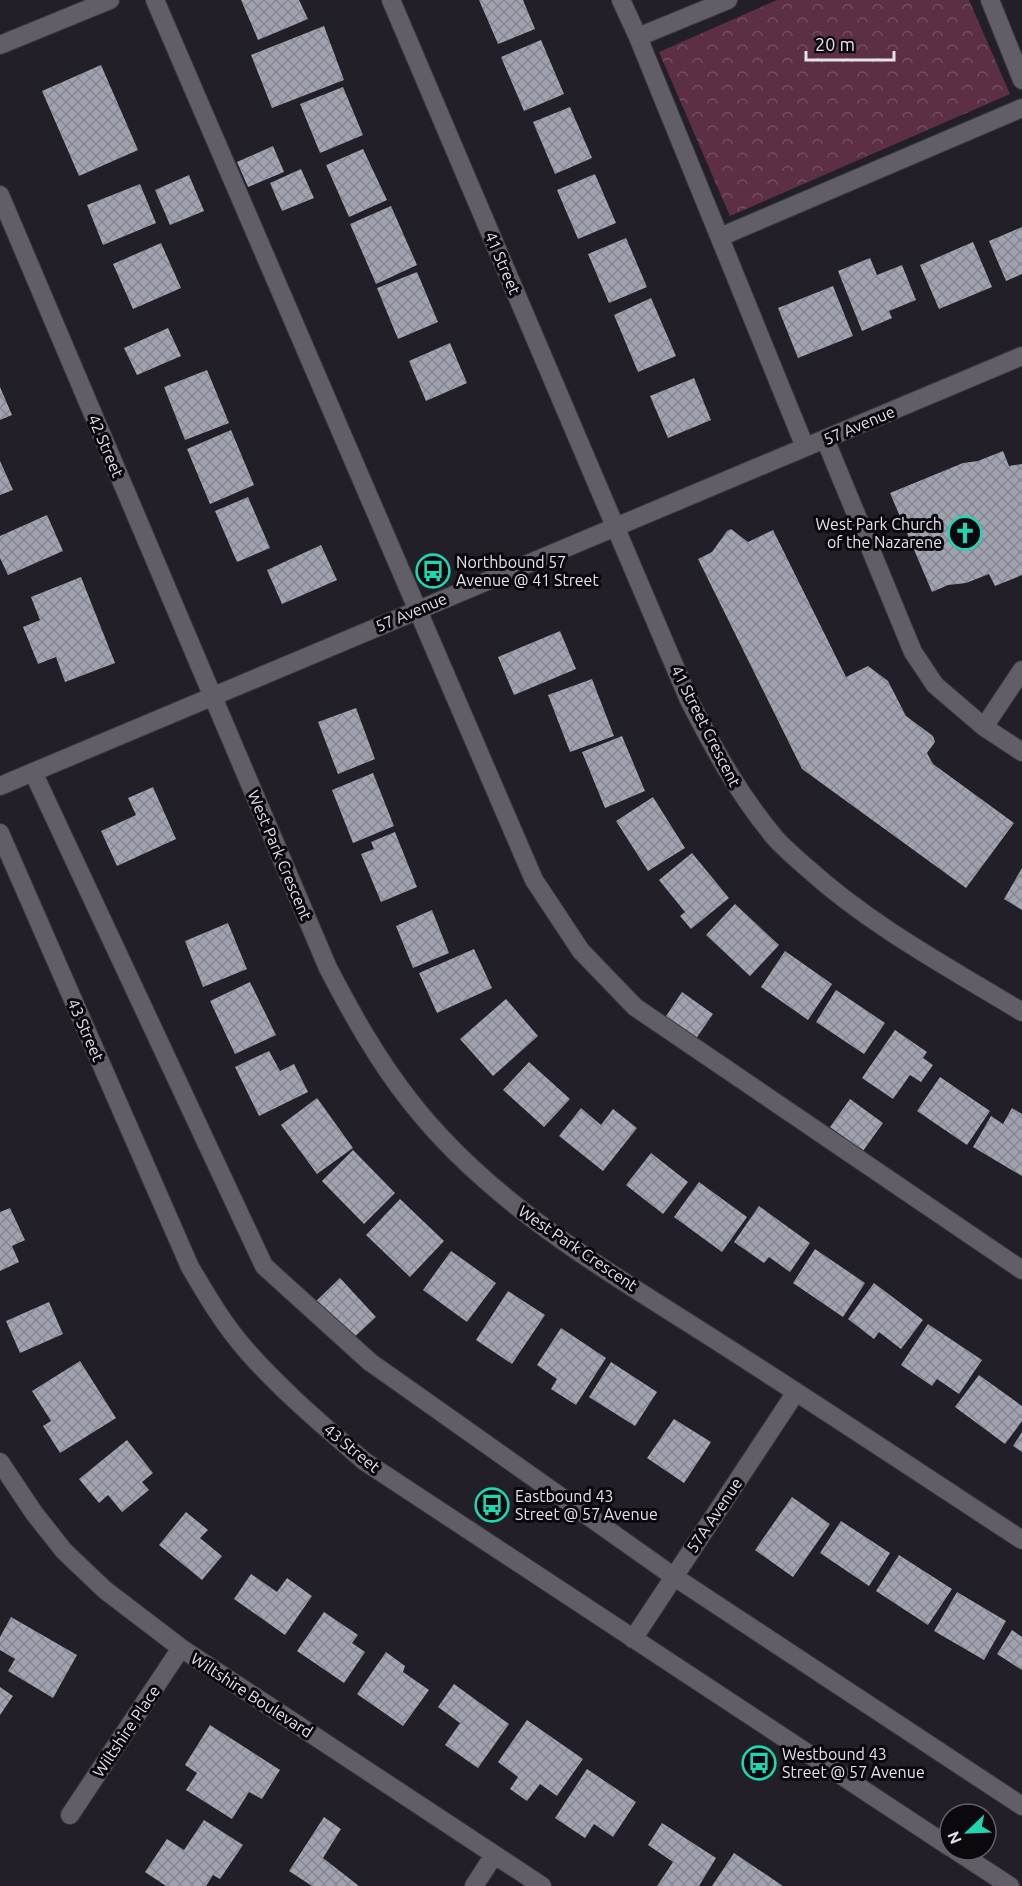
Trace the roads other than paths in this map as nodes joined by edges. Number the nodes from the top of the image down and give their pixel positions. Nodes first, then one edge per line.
1 (110, 0) edge
2 (155, 0) edge
3 (391, 0) edge
4 (621, 0) edge
5 (728, 0) edge
6 (990, 0) edge
7 (638, 37) junction
8 (0, 45) edge
9 (1022, 80) edge
10 (1022, 108) edge
11 (0, 195) edge
12 (720, 237) junction
13 (1022, 356) edge
14 (825, 439) junction
15 (805, 447) junction
16 (615, 527) junction
17 (418, 609) junction
18 (1022, 670) edge
19 (213, 696) junction
20 (984, 727) junction
21 (1022, 752) edge
22 (33, 772) junction
23 (0, 786) edge
24 (0, 833) edge
25 (1022, 1012) edge
26 (1022, 1270) edge
27 (796, 1392) junction
28 (0, 1462) edge
29 (1022, 1540) edge
30 (673, 1576) junction
31 (633, 1639) junction
32 (181, 1648) junction
33 (1022, 1806) edge
34 (70, 1815) dead end
35 (938, 1839) edge
36 (494, 1855) junction
37 (973, 1862) edge
38 (474, 1886) edge
39 (542, 1886) edge
40 (1010, 1886) edge

1 - 8 street
2 - 17 street
3 - 16 street, 41 Street
4 - 7 street
5 - 7 street
6 - 9 street
7 - 12 street
10 - 12 street
11 - 19 street, 42 Street
12 - 15 street
13 - 14 street, 57 Avenue
14 - 15 street, 57 Avenue
14 - 20 street
15 - 16 street, 57 Avenue
16 - 17 street, 57 Avenue
16 - 25 street, 41 Street Crescent
17 - 19 street, 57 Avenue
17 - 26 street
18 - 20 street
19 - 22 street, 57 Avenue
19 - 27 street, West Park Crescent
20 - 21 street
22 - 23 street, 57 Avenue
22 - 30 street
24 - 31 street, 43 Street
27 - 29 street, West Park Crescent
27 - 30 street, 57A Avenue
28 - 32 street, Wiltshire Boulevard
30 - 31 street, 57A Avenue
30 - 33 street
31 - 35 street, 43 Street
32 - 34 street, Wiltshire Place
32 - 36 street, Wiltshire Boulevard
36 - 38 street
36 - 39 street, Wiltshire Boulevard
37 - 40 street

